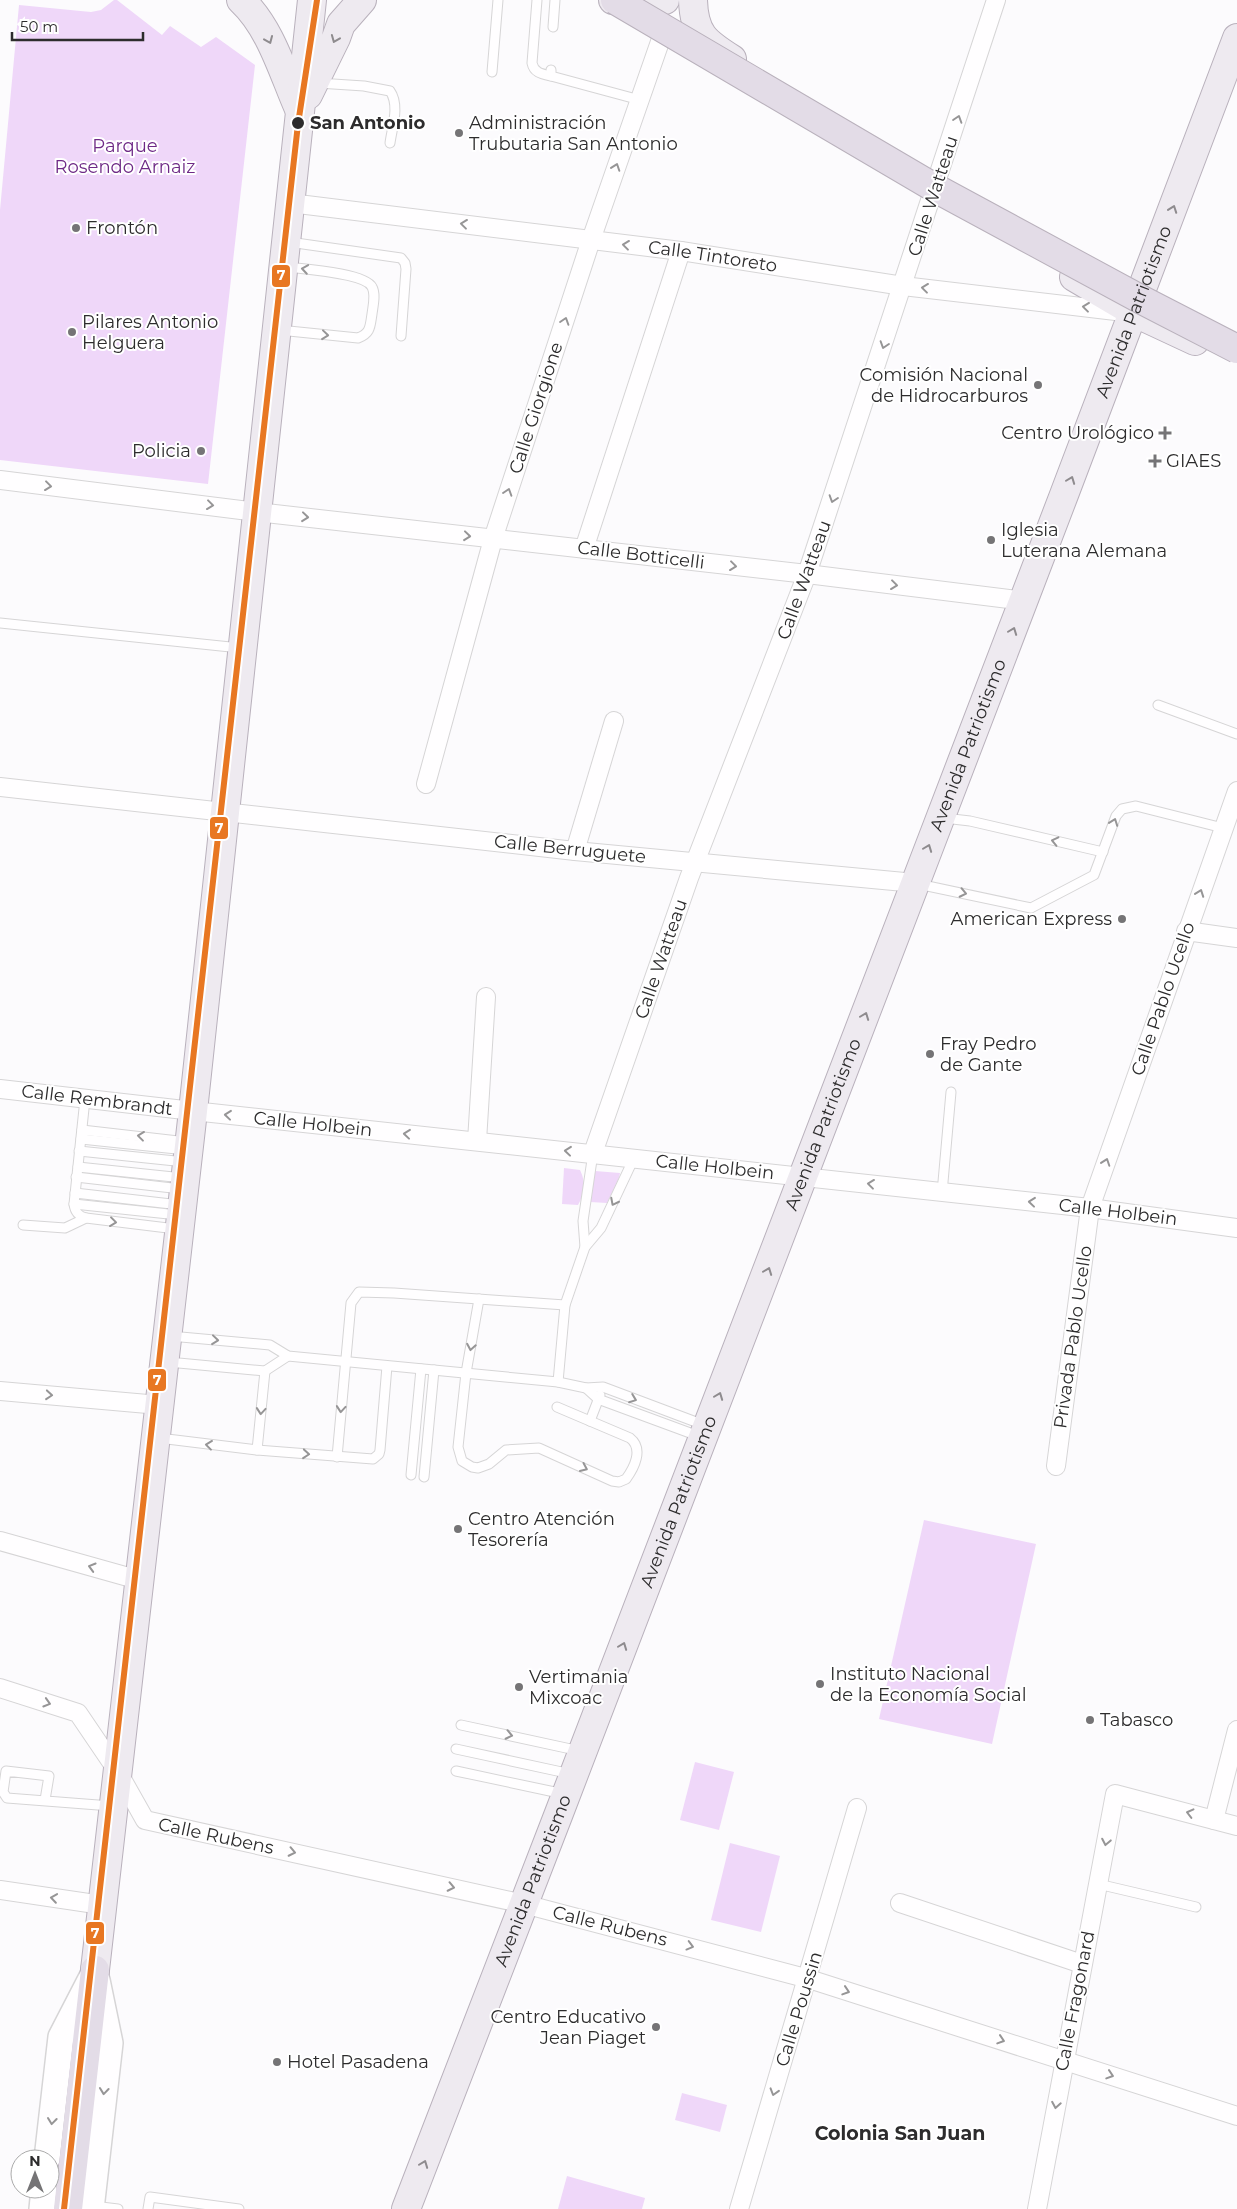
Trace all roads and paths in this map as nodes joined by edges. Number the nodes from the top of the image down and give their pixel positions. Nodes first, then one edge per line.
1 (241, 0) edge
2 (312, 0) edge
3 (362, 0) edge
4 (498, 0) edge
5 (537, 0) edge
6 (555, 0) edge
7 (603, 0) edge
8 (614, 0) edge
9 (665, 0) edge
10 (693, 0) edge
11 (996, 0) edge
12 (553, 27) dead end
13 (662, 36) junction
14 (1237, 38) edge
15 (492, 72) dead end
16 (315, 83) junction
17 (640, 100) junction
18 (300, 111) junction
19 (390, 143) dead end
20 (935, 188) junction
21 (290, 203) junction
22 (591, 240) junction
23 (681, 251) junction
24 (285, 254) junction
25 (903, 286) junction
26 (1144, 288) junction
27 (1135, 313) junction
28 (276, 330) junction
29 (401, 336) dead end
30 (1237, 337) edge
31 (1237, 348) edge
32 (1237, 361) edge
33 (0, 480) edge
34 (257, 512) junction
35 (493, 538) junction
36 (584, 549) junction
37 (807, 574) junction
38 (1025, 601) junction
39 (0, 623) edge
40 (243, 648) junction
41 (1158, 705) dead end
42 (614, 721) dead end
43 (1237, 734) edge
44 (426, 784) dead end
45 (0, 787) edge
46 (1237, 791) edge
47 (225, 812) junction
48 (940, 818) junction
49 (1223, 828) junction
50 (575, 851) junction
51 (1103, 852) junction
52 (697, 862) junction
53 (915, 883) junction
54 (1186, 931) junction
55 (1237, 938) edge
56 (486, 997) dead end
57 (0, 1089) edge
58 (951, 1092) dead end
59 (85, 1099) junction
60 (193, 1112) junction
61 (81, 1134) junction
62 (477, 1141) junction
63 (80, 1151) junction
64 (593, 1153) junction
65 (634, 1158) junction
66 (78, 1167) junction
67 (804, 1176) junction
68 (76, 1177) junction
69 (185, 1184) junction
70 (942, 1192) junction
71 (75, 1193) junction
72 (74, 1204) junction
73 (1090, 1208) junction
74 (86, 1218) junction
75 (22, 1225) dead end
76 (1237, 1228) edge
77 (585, 1247) junction
78 (479, 1299) junction
79 (565, 1305) junction
80 (167, 1335) junction
81 (288, 1356) junction
82 (164, 1362) junction
83 (346, 1362) junction
84 (387, 1366) junction
85 (420, 1369) junction
86 (434, 1370) junction
87 (265, 1371) junction
88 (466, 1373) junction
89 (558, 1382) junction
90 (603, 1387) junction
91 (586, 1388) junction
92 (0, 1391) edge
93 (598, 1399) junction
94 (159, 1405) junction
95 (557, 1407) dead end
96 (590, 1421) junction
97 (706, 1432) junction
98 (156, 1438) junction
99 (257, 1450) junction
100 (337, 1457) junction
101 (1056, 1466) dead end
102 (410, 1476) dead end
103 (424, 1477) dead end
104 (0, 1541) edge
105 (139, 1580) junction
106 (0, 1688) edge
107 (461, 1725) dead end
108 (1237, 1730) edge
109 (456, 1749) dead end
110 (456, 1771) dead end
111 (118, 1772) junction
112 (574, 1774) junction
113 (45, 1800) junction
114 (114, 1807) junction
115 (858, 1808) dead end
116 (1214, 1820) junction
117 (1237, 1826) edge
118 (1098, 1884) junction
119 (0, 1890) edge
120 (900, 1903) dead end
121 (524, 1904) junction
122 (102, 1905) junction
123 (1196, 1906) dead end
124 (1082, 1964) junction
125 (95, 1970) junction
126 (808, 1978) junction
127 (1064, 2060) junction
128 (1237, 2116) edge
129 (48, 2149) edge
130 (84, 2208) edge
131 (118, 2209) edge
132 (148, 2209) edge
133 (239, 2209) edge
134 (406, 2209) edge
135 (739, 2209) edge
136 (1037, 2209) edge

1 -> 18 main road
2 - 18 main road
3 -> 16 main road
4 - 15 lane
5 - 17 lane
6 - 12 lane
7 - 13 main road, Calle Tintoreto
8 - 9 main road
8 - 31 highway, bridge
10 - 20 main road, Calle Tintoreto
20 -> 11 street, Calle Watteau
13 - 17 street, Calle Giorgione
13 - 20 main road, Calle Tintoreto
26 -> 14 main road, Avenida Patriotismo
16 - 18 main road
16 - 19 lane
22 -> 17 street, Calle Giorgione
18 - 21 main road
20 - 25 street, Calle Watteau
20 - 26 main road, Calle Tintoreto
20 - 27 main road, Calle Tintoreto
22 -> 21 street, Calle Tintoreto
21 - 24 main road
23 -> 22 street, Calle Tintoreto
35 -> 22 street, Calle Giorgione
23 - 25 street, Calle Tintoreto
23 - 36 street
24 - 28 main road
28 -> 24 lane
24 - 29 lane
27 -> 25 street, Calle Tintoreto
25 -> 37 street, Calle Watteau
26 - 27 main road, Avenida Patriotismo
26 - 30 main road, Calle Tintoreto
27 - 32 main road, Calle Tintoreto
38 -> 27 main road, Avenida Patriotismo
28 - 34 main road
33 -> 34 street, Calle Botticelli
34 -> 35 street, Calle Botticelli
34 - 40 main road
35 - 36 street, Calle Botticelli
35 - 44 street, Calle Giorgione
36 -> 37 street, Calle Botticelli
37 -> 38 street, Calle Botticelli
37 - 52 street, Calle Watteau
48 -> 38 main road, Avenida Patriotismo
39 - 40 lane
40 - 47 main road
41 - 43 lane
42 - 50 street
45 - 47 street, Calle Berruguete
46 - 49 street, Calle Pablo Ucello
47 - 50 street, Calle Berruguete
47 - 60 main road
51 -> 48 lane
53 -> 48 main road, Avenida Patriotismo
51 -> 49 lane
54 -> 49 street, Calle Pablo Ucello
50 - 52 street, Calle Berruguete
53 -> 51 lane
52 - 53 street, Calle Berruguete
52 - 64 street, Calle Watteau
67 -> 53 main road, Avenida Patriotismo
54 - 55 street
73 -> 54 street, Calle Pablo Ucello
56 - 62 street
57 - 59 street, Calle Rembrandt
58 - 70 lane
59 - 60 street, Calle Rembrandt
59 - 61 lane
62 -> 60 street, Calle Holbein
60 - 69 main road
61 - 63 lane
69 -> 61 lane
64 -> 62 street, Calle Holbein
63 - 66 lane
63 - 69 lane
64 - 65 street, Calle Holbein
64 - 77 lane
65 - 67 street, Calle Holbein
65 -> 77 lane
66 - 68 lane
66 - 69 lane
70 -> 67 street, Calle Holbein
97 -> 67 main road, Avenida Patriotismo
68 - 69 lane
68 - 71 lane
69 - 71 lane
69 - 72 lane
74 -> 69 lane
69 - 80 main road
73 -> 70 street, Calle Holbein
71 - 72 lane
72 - 74 lane
73 - 76 street, Calle Holbein
73 - 101 street, Privada Pablo Ucello
74 - 75 lane
77 - 79 lane
78 - 79 lane
78 - 83 lane
78 -> 88 lane
79 - 89 lane
80 -> 81 lane
80 - 82 main road
81 - 83 lane
81 - 87 lane
82 - 87 lane
82 - 94 main road
83 - 84 lane
83 -> 100 lane
84 - 85 lane
84 - 100 lane
85 - 86 lane
85 - 102 lane
86 - 88 lane
86 - 103 lane
87 -> 99 lane
88 - 89 lane
88 -> 96 lane
89 - 91 lane
90 - 91 lane
90 - 93 lane
90 -> 97 lane
91 - 93 lane
92 -> 94 street
93 - 96 lane
93 - 97 lane
94 - 98 main road
95 - 96 lane
112 -> 97 main road, Avenida Patriotismo
99 -> 98 lane
98 - 105 main road
99 -> 100 lane
105 -> 104 street
105 - 111 main road
106 -> 111 street, Calle Rubens
107 -> 112 lane
108 - 116 street
109 - 112 lane
110 - 112 lane
111 - 114 main road
111 -> 121 street, Calle Rubens
112 - 121 main road, Avenida Patriotismo
113 - 113 lane
113 - 114 lane
114 - 122 main road
115 - 126 street, Calle Poussin
116 - 117 street
116 -> 118 street, Calle Fragonard
118 - 123 lane
118 - 124 street, Calle Fragonard
122 -> 119 street
120 - 124 street
121 -> 126 street, Calle Rubens
134 -> 121 main road, Avenida Patriotismo
122 - 125 main road
124 - 127 street, Calle Fragonard
125 -> 129 main road
125 -> 130 highway
126 -> 127 street, Calle Rubens
126 -> 135 street, Calle Poussin
127 -> 128 street, Calle Rubens
127 -> 136 street, Calle Fragonard
130 - 131 lane
132 - 133 lane

